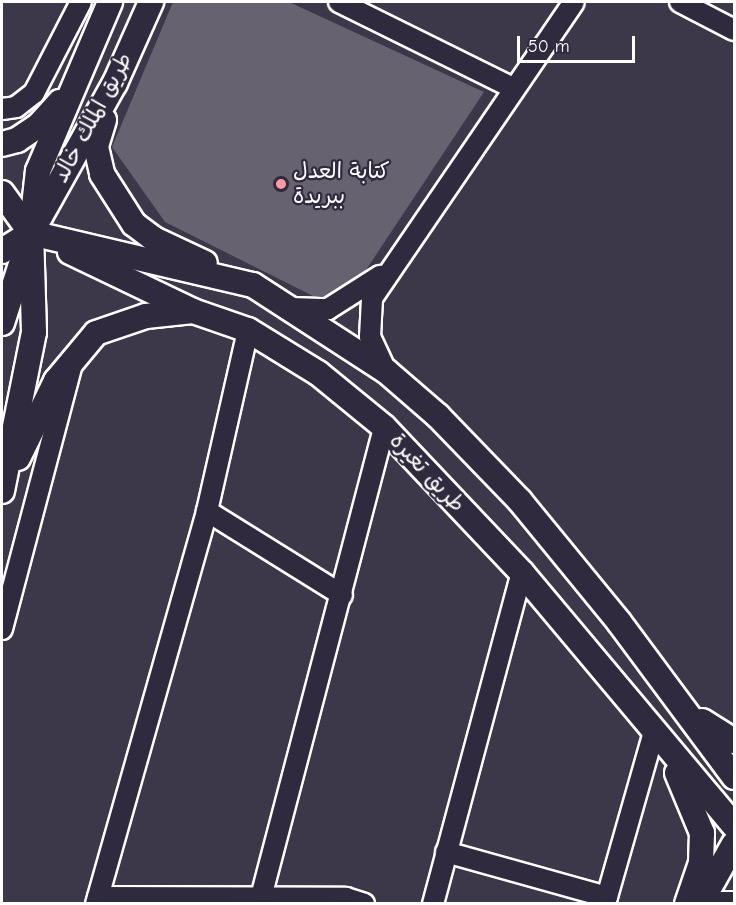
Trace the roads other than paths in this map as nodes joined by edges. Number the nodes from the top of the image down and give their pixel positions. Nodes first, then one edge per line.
1 (81, 2) edge
2 (110, 2) edge
3 (151, 2) edge
4 (339, 2) edge
5 (574, 2) edge
6 (681, 2) edge
7 (735, 30) edge
8 (116, 83) junction
9 (513, 88) junction
10 (72, 89) junction
11 (2, 110) edge
12 (2, 144) edge
13 (2, 193) edge
14 (2, 217) edge
15 (2, 233) edge
16 (31, 233) junction
17 (2, 251) edge
18 (391, 266) junction
19 (254, 285) junction
20 (291, 308) junction
21 (193, 311) junction
22 (2, 323) edge
23 (248, 330) junction
24 (74, 354) junction
25 (387, 370) junction
26 (384, 427) junction
27 (2, 492) edge
28 (207, 512) junction
29 (522, 573) junction
30 (342, 595) junction
31 (2, 628) edge
32 (631, 639) junction
33 (657, 736) junction
34 (735, 741) edge
35 (735, 777) edge
36 (735, 826) edge
37 (735, 844) edge
38 (446, 852) junction
39 (261, 897) junction
40 (97, 900) edge
41 (606, 900) edge
42 (364, 903) edge
43 (433, 903) edge
44 (687, 903) edge
45 (700, 903) edge
46 (722, 903) edge
47 (732, 903) edge

1 - 11 street
2 - 10 main road, طريق الملك خالد
3 - 8 main road, طريق الملك خالد
4 - 9 street
5 - 9 street
6 - 7 street
8 - 16 main road, طريق الملك خالد
8 - 19 main road
9 - 18 street
10 - 12 main road
10 - 16 main road, طريق الملك خالد
13 - 16 main road, طريق تغيرة
14 - 16 main road, طريق تغيرة
15 - 16 main road
16 - 17 main road
16 - 19 main road, طريق تغيرة
16 - 21 main road, طريق تغيرة
16 - 22 main road, طريق الملك خالد
16 - 27 main road, طريق الملك خالد
18 - 20 street
18 - 25 street
19 - 20 main road, طريق تغيرة
20 - 25 main road, طريق تغيرة
21 - 23 main road, طريق تغيرة
21 - 24 main road
23 - 26 main road, طريق تغيرة
23 - 28 street
24 - 27 main road
24 - 31 street
25 - 32 main road, طريق تغيرة
26 - 29 main road, طريق تغيرة
26 - 30 street
28 - 30 street
28 - 40 street
29 - 33 main road, طريق تغيرة
29 - 38 street
30 - 39 street
32 - 34 main road
32 - 35 main road, طريق تغيرة
33 - 36 main road, طريق تغيرة
33 - 41 street
33 - 44 main road
37 - 45 main road
38 - 41 street
38 - 43 street
39 - 40 street
39 - 42 street
46 - 47 main road

